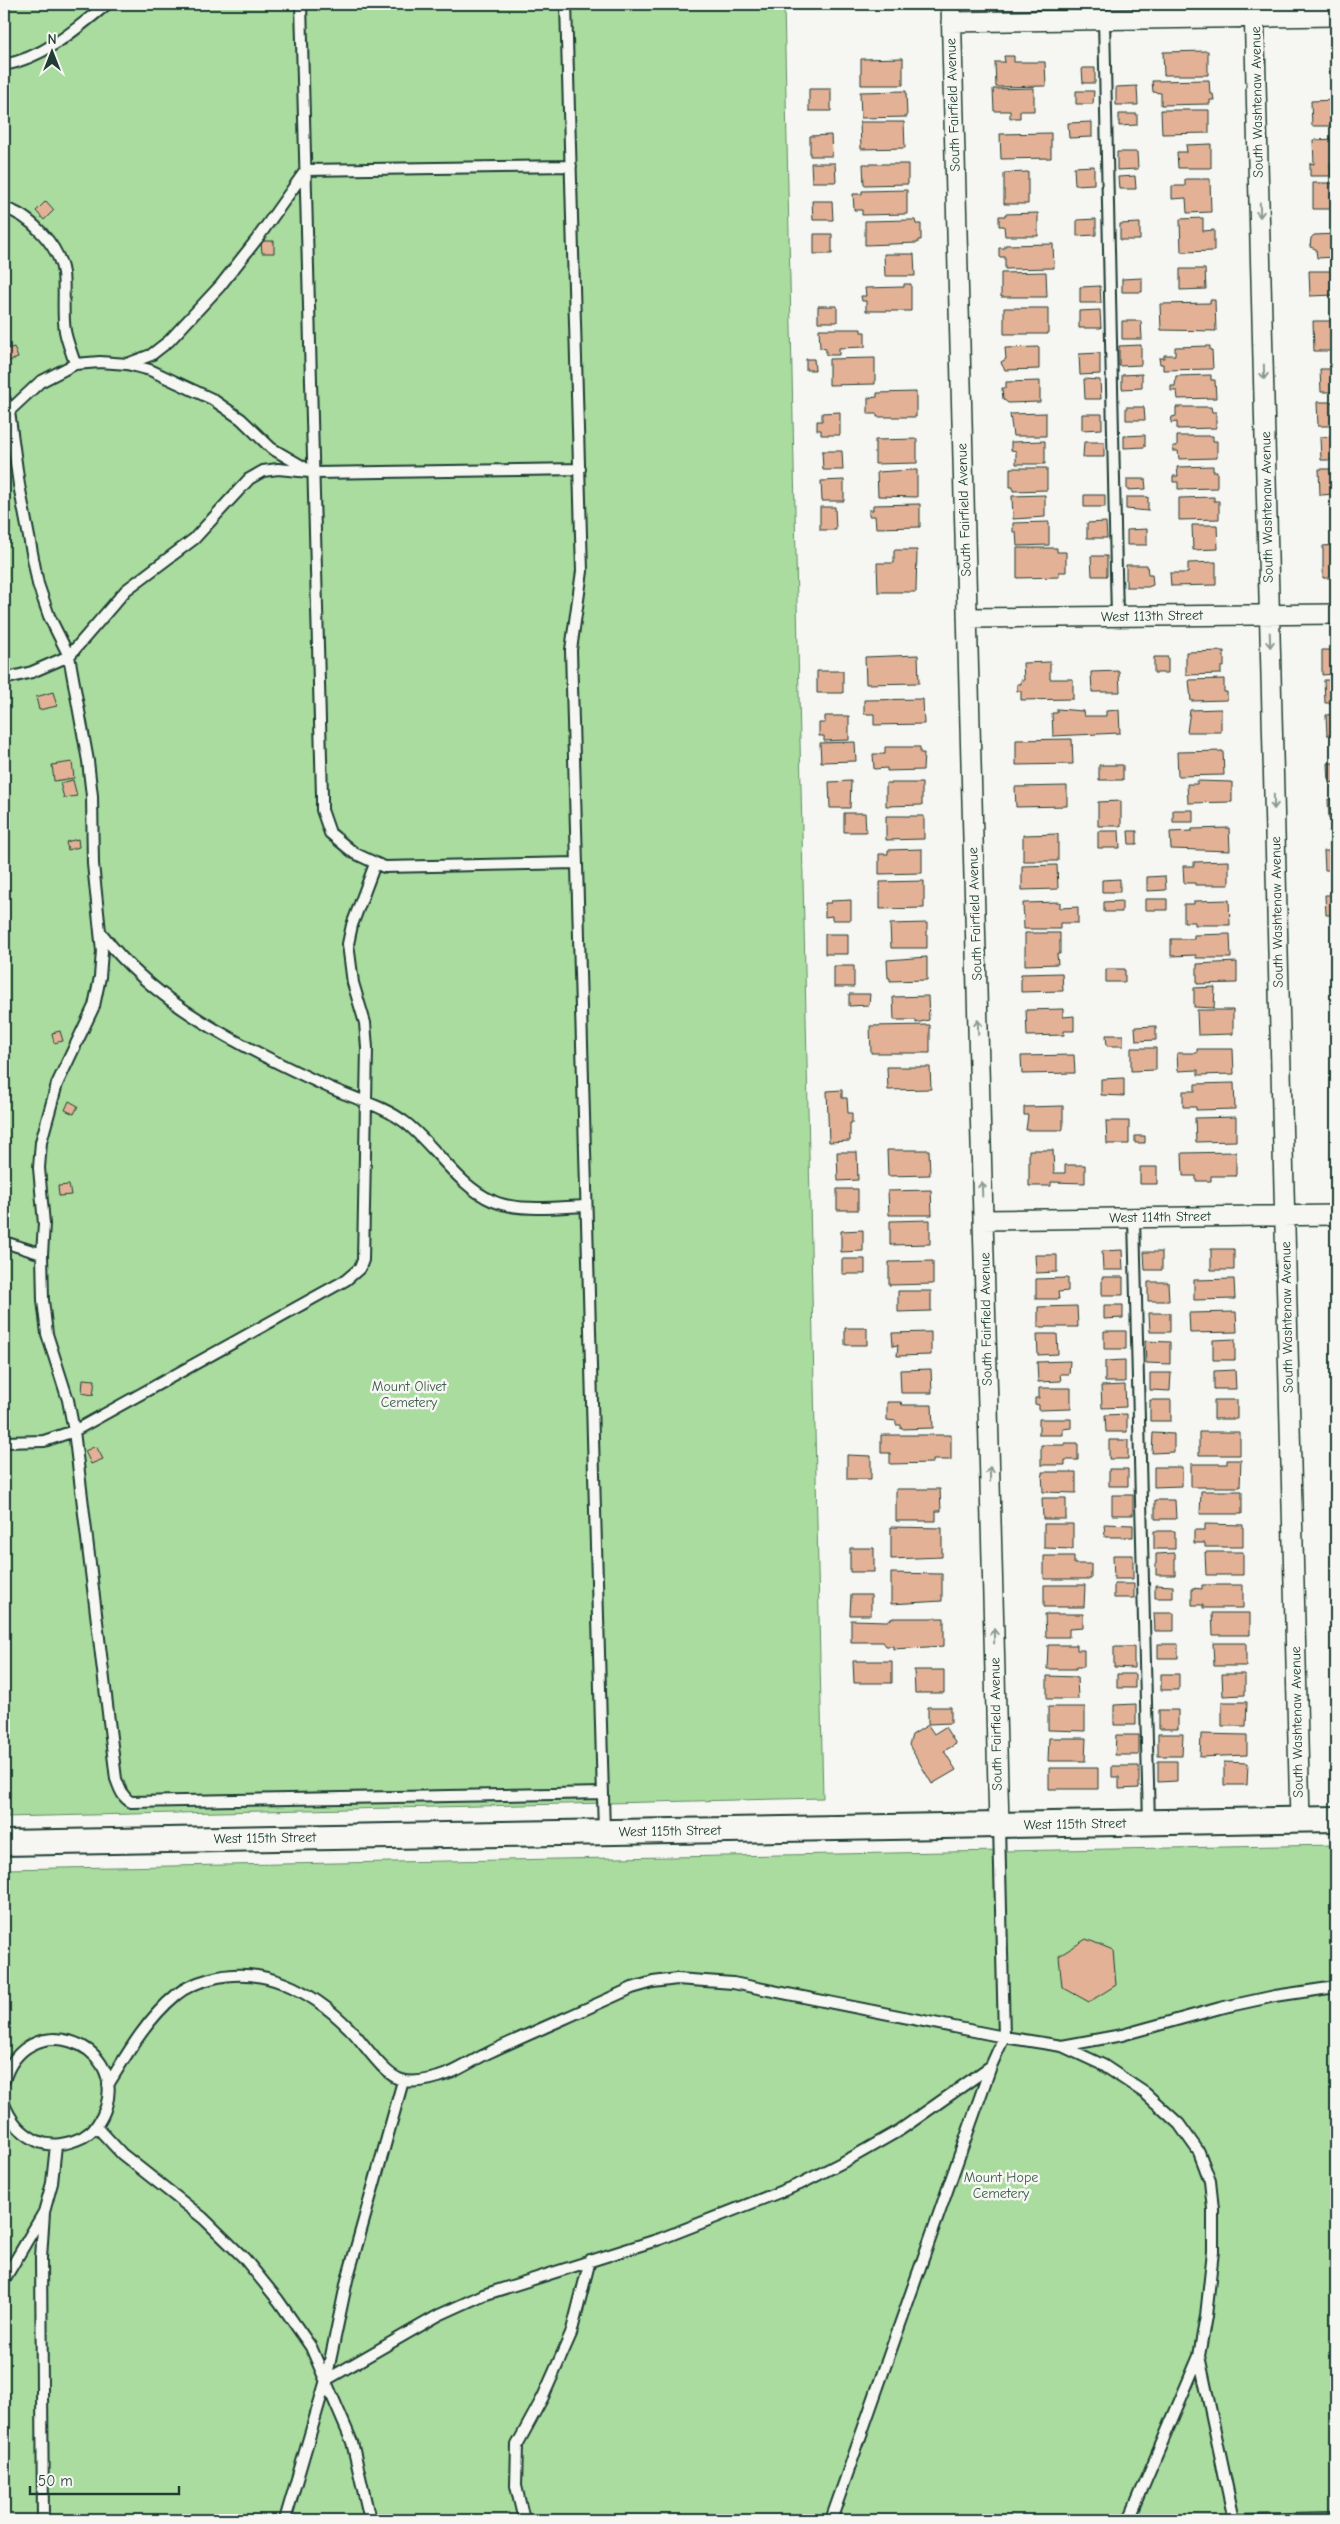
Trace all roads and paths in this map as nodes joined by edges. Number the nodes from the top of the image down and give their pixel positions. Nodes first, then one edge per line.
1 (107, 4) edge
2 (302, 4) edge
3 (566, 4) edge
4 (951, 4) edge
5 (1255, 10) edge
6 (1336, 16) edge
7 (1104, 20) junction
8 (951, 22) junction
9 (4, 65) edge
10 (571, 166) junction
11 (306, 170) junction
12 (4, 208) edge
13 (76, 364) junction
14 (127, 364) junction
15 (4, 398) edge
16 (9, 411) junction
17 (580, 469) junction
18 (314, 473) junction
19 (1336, 614) edge
20 (1270, 615) junction
21 (1117, 617) junction
22 (967, 618) junction
23 (68, 656) junction
24 (4, 679) edge
25 (577, 863) junction
26 (375, 864) junction
27 (101, 933) junction
28 (364, 1102) junction
29 (586, 1206) junction
30 (1285, 1215) junction
31 (1336, 1215) edge
32 (1134, 1218) junction
33 (983, 1220) junction
34 (4, 1242) edge
35 (42, 1254) junction
36 (74, 1431) junction
37 (4, 1442) edge
38 (603, 1793) junction
39 (1336, 1819) edge
40 (1300, 1820) junction
41 (1149, 1822) junction
42 (999, 1825) junction
43 (604, 1832) junction
44 (4, 1843) edge
45 (1336, 1987) edge
46 (1004, 2037) junction
47 (1062, 2046) junction
48 (991, 2066) junction
49 (6, 2067) edge
50 (4, 2081) edge
51 (403, 2081) junction
52 (108, 2085) junction
53 (4, 2104) edge
54 (96, 2126) junction
55 (56, 2145) junction
56 (44, 2212) junction
57 (590, 2260) junction
58 (4, 2280) edge
59 (1199, 2356) junction
60 (326, 2380) junction
61 (1336, 2518) edge
62 (832, 2519) edge
63 (43, 2520) edge
64 (285, 2520) edge
65 (370, 2520) edge
66 (524, 2520) edge
67 (1129, 2520) edge
68 (1236, 2520) edge

1 - 9 lane
2 - 11 lane
3 - 10 lane
4 - 8 street, South Fairfield Avenue
5 - 6 street
5 - 7 street
5 -> 20 street, South Washtenaw Avenue
7 - 8 street
7 - 21 lane
8 - 22 street, South Fairfield Avenue
10 - 11 lane
10 - 17 lane
11 - 14 lane
11 - 18 lane
12 - 13 lane
13 - 14 lane
13 - 16 lane
14 - 18 lane
15 - 16 lane
16 - 23 lane
17 - 18 lane
17 - 25 lane
18 - 23 lane
18 - 26 lane
19 - 20 street, West 113th Street
20 - 21 street, West 113th Street
20 -> 30 street, South Washtenaw Avenue
21 - 22 street, West 113th Street
33 -> 22 street, South Fairfield Avenue
23 - 24 lane
23 - 27 lane
25 - 26 lane
25 - 29 lane
26 - 28 lane
27 - 28 lane
27 - 35 lane
28 - 29 lane
28 - 36 lane
29 - 38 lane
30 - 31 street, West 114th Street
30 - 32 street, West 114th Street
30 - 40 street, South Washtenaw Avenue
32 - 33 street, West 114th Street
32 - 41 lane
42 -> 33 street, South Fairfield Avenue
34 - 35 lane
35 - 36 lane
36 - 37 lane
36 - 38 lane
38 - 43 lane
39 - 40 street, West 115th Street
40 - 41 street, West 115th Street
41 - 42 street, West 115th Street
42 - 43 street, West 115th Street
42 - 46 lane
43 - 44 street, West 115th Street
45 - 47 lane
46 - 47 lane
46 - 48 lane
46 - 51 lane
47 - 59 lane
48 - 57 lane
48 - 62 lane
49 - 50 lane
49 - 52 lane
51 - 52 lane
51 - 60 lane
52 - 54 lane
53 - 55 lane
54 - 55 lane
54 - 60 lane
55 - 56 lane
56 - 58 lane
56 - 63 lane
57 - 60 lane
57 - 66 lane
59 - 67 lane
59 - 68 lane
60 - 64 lane
60 - 65 lane
61 - 68 lane

